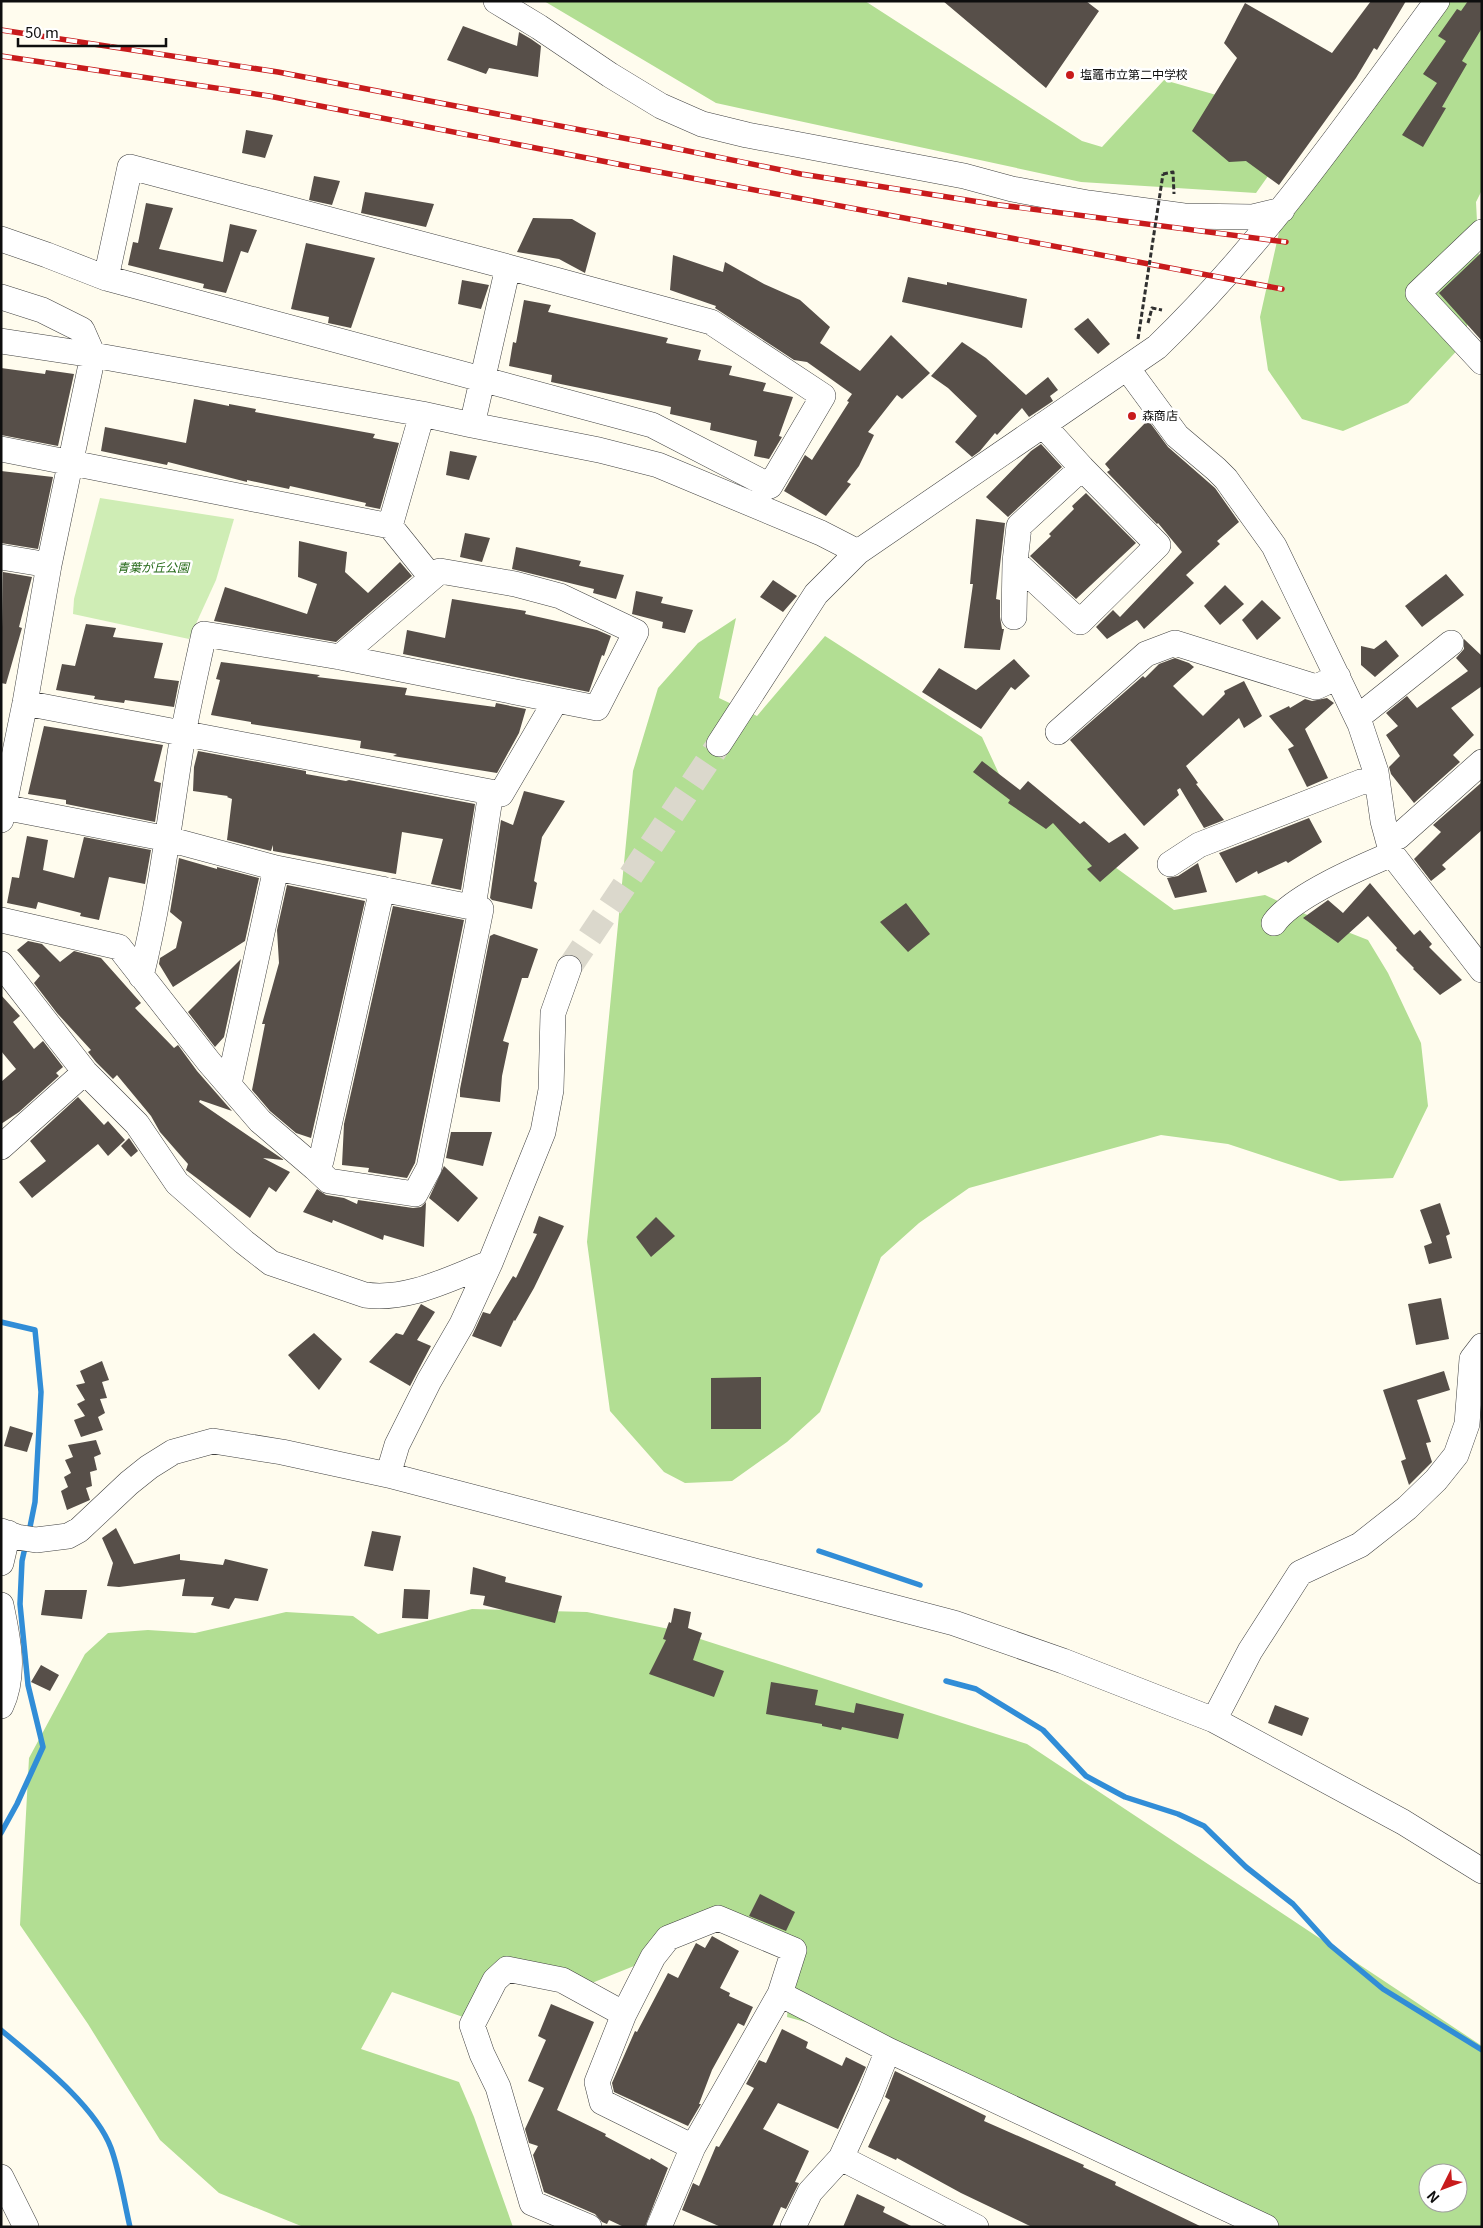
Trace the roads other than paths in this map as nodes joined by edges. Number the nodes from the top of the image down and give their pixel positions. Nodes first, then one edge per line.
1 (496, 1) edge
2 (1437, 1) edge
3 (1282, 210) junction
4 (1482, 232) edge
5 (1, 240) edge
6 (508, 267) junction
7 (106, 278) junction
8 (1, 297) edge
9 (1, 341) edge
10 (93, 355) junction
11 (1482, 362) edge
12 (1127, 368) junction
13 (484, 379) junction
14 (422, 414) junction
15 (1044, 425) junction
16 (472, 426) junction
17 (1, 449) edge
18 (70, 462) junction
19 (1082, 468) junction
20 (390, 526) junction
21 (858, 552) junction
22 (1, 556) edge
23 (1015, 562) junction
24 (49, 565) junction
25 (432, 577) junction
26 (1014, 617) dead end
27 (1451, 643) dead end
28 (340, 657) junction
29 (1338, 677) junction
30 (556, 700) junction
31 (25, 703) junction
32 (1356, 716) junction
33 (184, 732) junction
34 (1058, 732) dead end
35 (719, 744) tunnel mouth
36 (1482, 762) edge
37 (1377, 780) junction
38 (491, 792) junction
39 (2, 814) edge
40 (168, 840) junction
41 (1390, 846) junction
42 (1170, 864) dead end
43 (276, 868) junction
44 (382, 889) junction
45 (473, 907) junction
46 (1, 920) edge
47 (1274, 922) dead end
48 (1, 964) edge
49 (569, 968) tunnel mouth
50 (1482, 970) edge
51 (141, 976) junction
52 (85, 1072) junction
53 (229, 1084) junction
54 (1, 1147) edge
55 (314, 1168) junction
56 (490, 1263) junction
57 (1482, 1346) edge
58 (388, 1475) junction
59 (16, 1535) edge
60 (1, 1562) edge
61 (1, 1605) edge
62 (1, 1706) edge
63 (1214, 1720) junction
64 (1482, 1871) edge
65 (780, 1994) junction
66 (624, 2014) junction
67 (888, 2050) junction
68 (693, 2147) junction
69 (841, 2158) junction
70 (1, 2176) edge
71 (1253, 2224) edge
72 (26, 2227) edge
73 (589, 2227) edge
74 (659, 2227) edge
75 (794, 2227) edge
76 (976, 2227) edge

1 - 3 street
2 - 3 street
3 - 12 street
4 - 11 street
5 - 7 street
6 - 7 street
6 - 13 street
6 - 13 street
7 - 13 street
8 - 10 street
9 - 10 street
10 - 14 street
10 - 18 street
12 - 15 street
12 - 29 street
13 - 16 street
14 - 16 street
14 - 20 street
15 - 19 street
15 - 21 street
16 - 21 street
17 - 18 street
18 - 20 street
18 - 24 street
19 - 23 street
19 - 23 street
20 - 25 street
21 - 35 street
22 - 24 street
23 - 26 street
24 - 31 street
25 - 28 street
25 - 30 street
27 - 32 street
28 - 30 street
28 - 33 street
29 - 32 street
29 - 34 street
30 - 38 street
31 - 33 street
31 - 39 street
32 - 37 street
33 - 38 street
33 - 40 street
36 - 41 street
37 - 41 street
37 - 42 street
38 - 45 street
39 - 40 street
40 - 43 street
40 - 51 street
41 - 47 street
41 - 50 street
43 - 44 street
43 - 53 street
44 - 45 street
44 - 55 street
45 - 55 street
46 - 51 street
48 - 52 street
49 - 56 street
51 - 53 street
52 - 54 street
52 - 56 street
53 - 55 street
56 - 58 street
57 - 63 street
58 - 59 street
58 - 63 street
59 - 60 street
61 - 62 street
63 - 64 street
65 - 66 street
65 - 67 street
65 - 68 street
66 - 68 street
66 - 73 street
67 - 69 street
67 - 71 street
68 - 74 street
69 - 75 street
69 - 76 street
70 - 72 street

